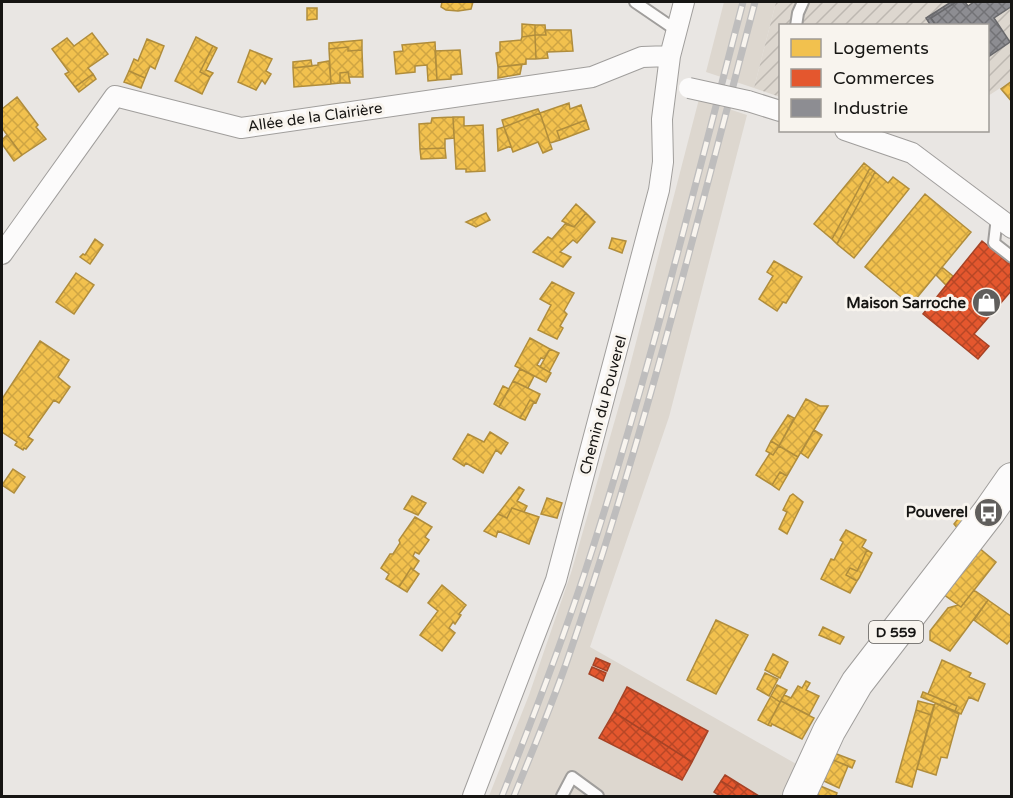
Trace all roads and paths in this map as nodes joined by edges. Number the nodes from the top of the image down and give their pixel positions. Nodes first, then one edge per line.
1 (635, 2) edge
2 (684, 2) edge
3 (803, 2) edge
4 (796, 24) edge
5 (676, 30) junction
6 (670, 56) junction
7 (668, 82) junction
8 (779, 111) edge
9 (851, 132) edge
10 (1004, 222) edge
11 (2, 254) edge
12 (1011, 257) edge
13 (1011, 479) edge
14 (473, 796) edge
15 (562, 796) edge
16 (598, 796) edge
17 (799, 796) edge

1 - 5 lane
2 - 5 street, Chemin du Pouverel
3 - 4 lane
5 - 6 street, Chemin du Pouverel
6 - 7 street, Chemin du Pouverel
6 - 11 street, Allée de la Clairière
7 - 8 street, bridge
7 - 14 street, Chemin du Pouverel
9 - 10 street
10 - 12 lane
13 - 17 main road, D 559
15 - 16 lane

